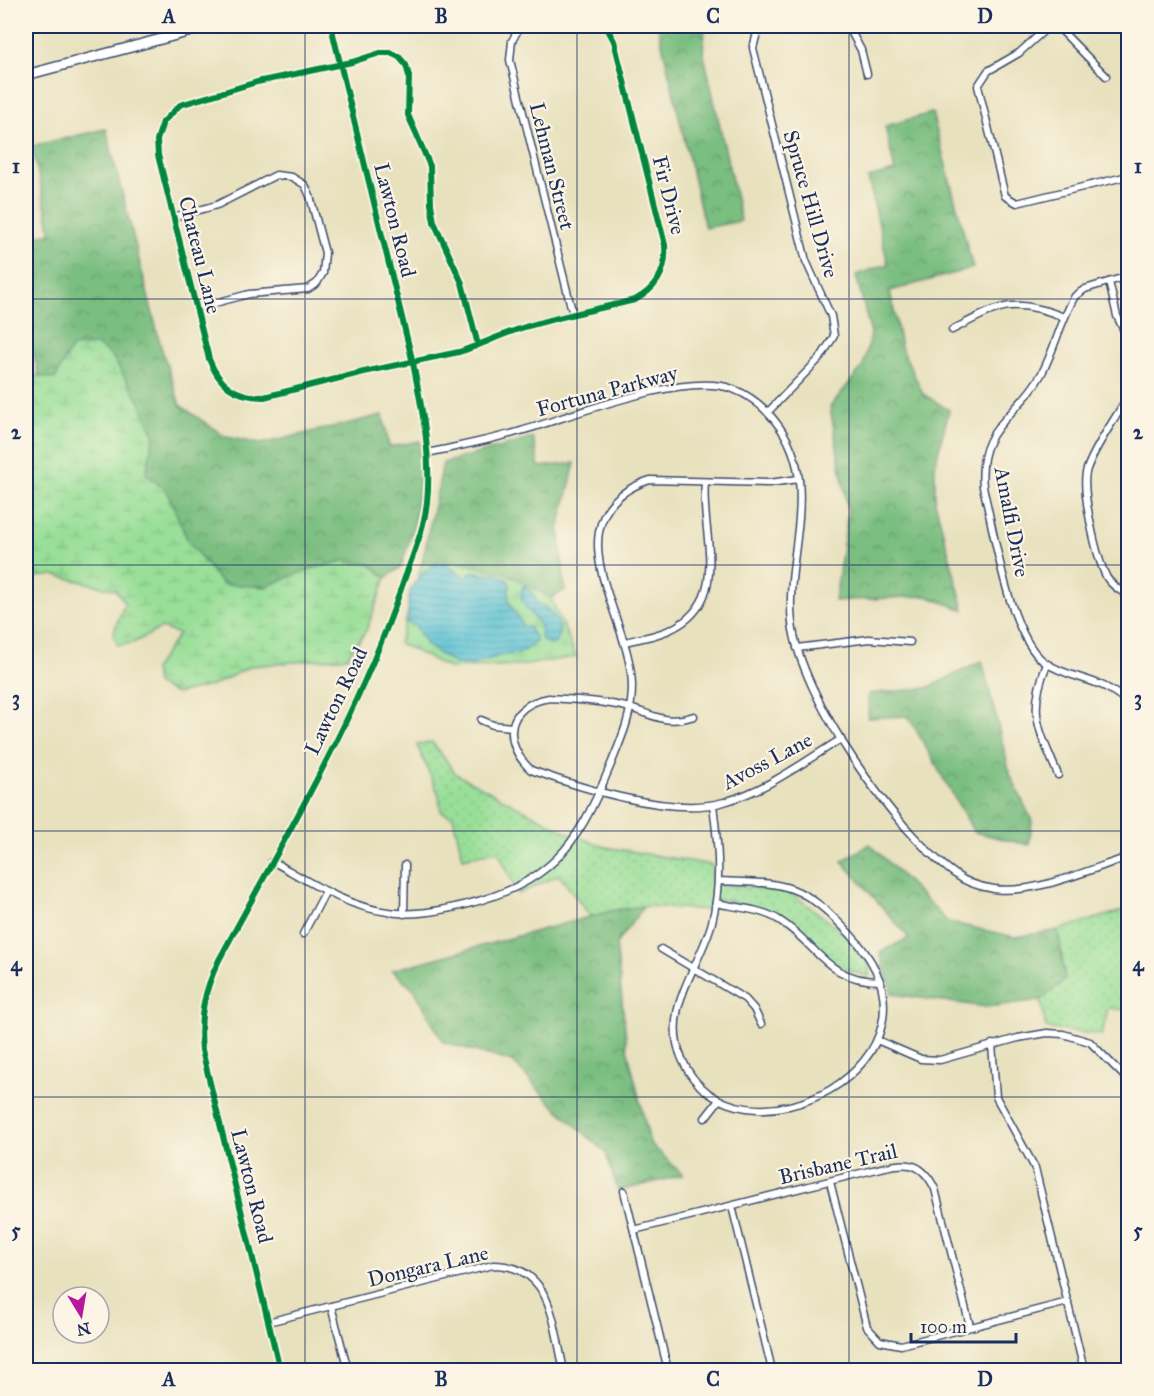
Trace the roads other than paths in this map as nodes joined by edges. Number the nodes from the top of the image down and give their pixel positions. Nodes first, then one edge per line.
1 (210, 26) edge
2 (331, 26) edge
3 (520, 26) edge
4 (606, 26) edge
5 (772, 26) edge
6 (848, 26) edge
7 (1049, 26) edge
8 (1058, 26) edge
9 (182, 29) edge
10 (340, 64) junction
11 (867, 74) dead end
12 (26, 75) edge
13 (1106, 76) dead end
14 (1128, 176) edge
15 (174, 216) junction
16 (1128, 276) edge
17 (1109, 282) junction
18 (196, 308) junction
19 (573, 315) junction
20 (1064, 317) junction
21 (952, 330) dead end
22 (1128, 339) edge
23 (478, 345) junction
24 (413, 363) junction
25 (1128, 396) edge
26 (768, 412) junction
27 (428, 453) junction
28 (799, 479) junction
29 (705, 482) junction
30 (1128, 596) edge
31 (624, 642) junction
32 (910, 642) dead end
33 (797, 648) junction
34 (1047, 664) junction
35 (1128, 703) edge
36 (630, 709) junction
37 (694, 717) dead end
38 (481, 720) dead end
39 (512, 727) junction
40 (842, 739) junction
41 (1058, 775) dead end
42 (600, 790) junction
43 (713, 804) junction
44 (1128, 857) edge
45 (272, 861) junction
46 (405, 865) dead end
47 (718, 881) junction
48 (326, 891) junction
49 (716, 903) junction
50 (404, 914) junction
51 (303, 934) dead end
52 (661, 949) dead end
53 (693, 968) junction
54 (880, 981) junction
55 (761, 1024) dead end
56 (877, 1040) junction
57 (992, 1044) junction
58 (1128, 1080) edge
59 (719, 1100) junction
60 (705, 1118) dead end
61 (830, 1182) junction
62 (624, 1191) dead end
63 (732, 1206) junction
64 (634, 1230) junction
65 (1068, 1302) junction
66 (332, 1306) junction
67 (268, 1322) junction
68 (970, 1326) junction
69 (280, 1371) edge
70 (348, 1371) edge
71 (564, 1371) edge
72 (668, 1371) edge
73 (772, 1371) edge
74 (1084, 1371) edge

1 - 9 street
2 - 10 street, Lawton Road
3 - 19 street, Lehman Street
4 - 19 street, Fir Drive
5 - 26 street, Spruce Hill Drive
6 - 11 street
7 - 14 street
8 - 13 street
9 - 12 street
10 - 15 street, Chateau Lane
10 - 23 street, Chateau Lane
10 - 24 street, Lawton Road
15 - 18 street, Chateau Lane
15 - 18 street
16 - 17 street, Amalfi Drive
17 - 20 street, Amalfi Drive
17 - 22 street
18 - 24 street, Chateau Lane
19 - 23 street, Chateau Lane
20 - 21 street
20 - 34 street, Amalfi Drive
23 - 24 street, Chateau Lane
24 - 27 street, Lawton Road
25 - 30 street
26 - 27 street, Fortuna Parkway
26 - 28 street, Fortuna Parkway
27 - 45 street, Lawton Road
28 - 29 street
28 - 33 street, Fortuna Parkway
29 - 31 street
29 - 31 street
31 - 36 street
32 - 33 street
33 - 40 street, Fortuna Parkway
34 - 35 street, Amalfi Drive
34 - 41 street
36 - 37 street
36 - 39 street
36 - 42 street
38 - 39 street
39 - 42 street, Avoss Lane
40 - 43 street, Avoss Lane
40 - 44 street, Fortuna Parkway
42 - 43 street, Avoss Lane
42 - 50 street
43 - 47 street
45 - 48 street
45 - 67 street, Lawton Road
46 - 50 street
47 - 49 street
47 - 54 street
48 - 50 street
48 - 51 street
49 - 53 street
49 - 54 street
52 - 53 street
53 - 55 street
53 - 59 street
54 - 56 street
56 - 57 street
56 - 59 street
57 - 58 street
57 - 65 street
59 - 60 street
61 - 63 street, Brisbane Trail
61 - 68 street, Brisbane Trail
61 - 68 street
62 - 64 street
63 - 64 street, Brisbane Trail
63 - 73 street
64 - 72 street
65 - 68 street
65 - 74 street
66 - 67 street, Dongara Lane
66 - 70 street
66 - 71 street, Dongara Lane
67 - 69 street, Lawton Road

